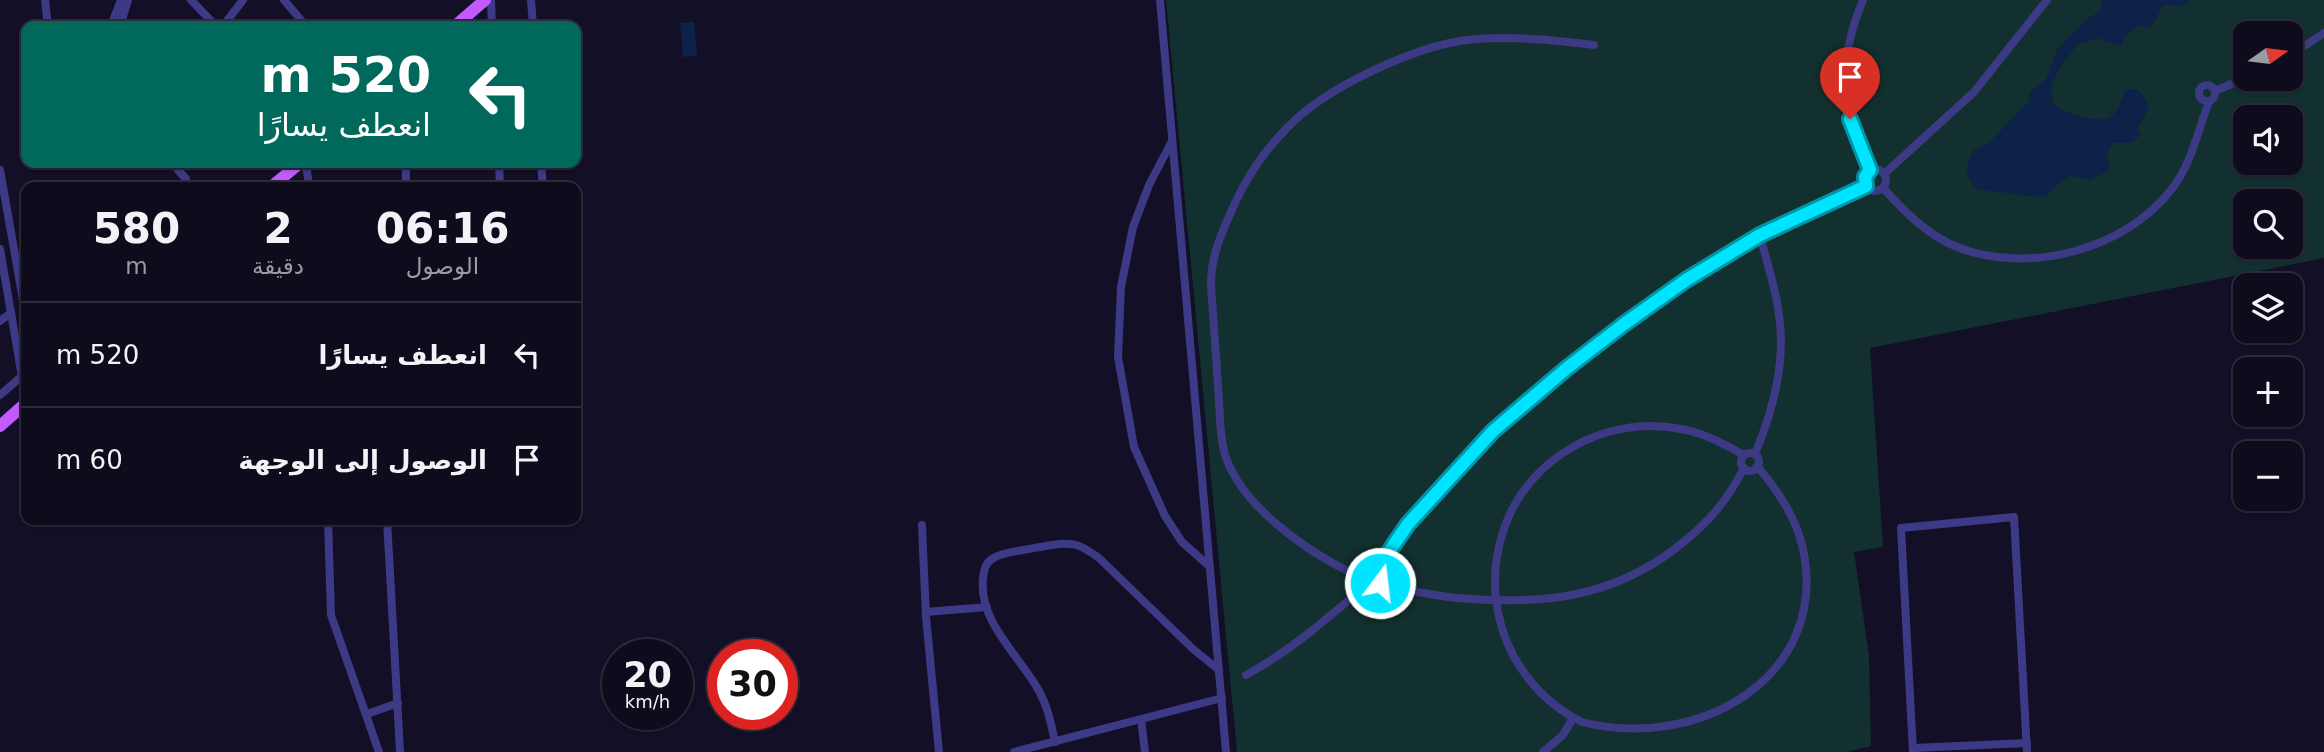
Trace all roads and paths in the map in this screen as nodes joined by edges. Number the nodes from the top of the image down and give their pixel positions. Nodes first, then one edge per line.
1 (45, 0) edge
2 (121, 0) edge
3 (128, 0) edge
4 (191, 0) edge
5 (243, 0) edge
6 (284, 0) edge
7 (485, 0) edge
8 (491, 0) edge
9 (531, 0) edge
10 (1160, 0) edge
11 (1863, 0) edge
12 (2047, 0) edge
13 (47, 21) edge
14 (112, 21) edge
15 (122, 21) edge
16 (211, 21) edge
17 (227, 21) edge
18 (302, 21) edge
19 (461, 21) edge
20 (492, 21) edge
21 (533, 21) edge
22 (2324, 33) edge
23 (1594, 45) dead end
24 (2303, 47) edge
25 (2233, 83) edge
26 (2215, 91) junction
27 (2209, 102) junction
28 (1172, 141) junction
29 (176, 168) edge
30 (294, 168) edge
31 (0, 170) edge
32 (1870, 170) junction
33 (1884, 174) junction
34 (186, 179) dead end
35 (277, 182) edge
36 (1866, 186) junction
37 (1883, 188) junction
38 (2, 195) edge
39 (3, 209) edge
40 (1760, 235) junction
41 (0, 249) edge
42 (3, 287) edge
43 (21, 294) edge
44 (11, 313) junction
45 (0, 321) edge
46 (21, 370) edge
47 (21, 377) edge
48 (0, 395) edge
49 (21, 406) edge
50 (0, 426) edge
51 (1755, 454) junction
52 (1744, 455) junction
53 (1757, 467) junction
54 (1744, 468) junction
55 (922, 524) dead end
56 (328, 525) edge
57 (387, 525) edge
58 (1209, 566) junction
59 (1375, 572) junction
60 (1354, 574) junction
61 (1379, 587) junction
62 (1357, 593) junction
63 (1496, 601) junction
64 (987, 607) junction
65 (926, 611) junction
66 (1219, 670) junction
67 (1246, 675) dead end
68 (1222, 698) junction
69 (398, 703) junction
70 (1743, 708) dead end
71 (367, 714) junction
72 (1573, 718) junction
73 (1141, 719) junction
74 (1637, 738) dead end
75 (1055, 742) junction
76 (2027, 748) edge
77 (1913, 750) edge
78 (379, 752) edge
79 (400, 752) edge
80 (939, 752) edge
81 (1014, 752) edge
82 (1145, 752) edge
83 (1226, 752) edge
84 (1543, 752) edge

1 - 13 street
2 - 14 street
3 - 15 street
4 - 16 street
5 - 17 street
6 - 18 street
7 - 19 main road
8 - 20 street
9 - 21 street
10 - 28 street
11 - 32 street
12 - 33 street
22 - 24 street
23 - 60 street
25 - 26 street
26 - 27 street
26 - 27 street
27 - 37 street
28 - 58 street
28 - 58 street
29 - 34 street
30 - 35 main road
31 - 38 street
32 - 33 street
32 - 36 street
33 - 37 street
36 - 37 street
36 - 40 street
38 - 39 street
39 - 43 street
40 - 51 street
40 - 59 street
41 - 42 street
42 - 44 street
44 - 45 street
44 - 46 street
47 - 48 street
49 - 50 main road
51 - 52 street
51 - 53 street
52 - 54 street
52 - 63 street
53 - 54 street
53 - 70 street
54 - 63 street
55 - 65 street
56 - 71 street
57 - 69 street
58 - 66 street
59 - 60 street
59 - 61 street
60 - 62 street
61 - 62 street
61 - 63 street
62 - 67 street
63 - 72 street
64 - 65 street
64 - 66 street
64 - 75 street
65 - 80 street
66 - 68 street
68 - 73 street
68 - 83 street
69 - 71 street
69 - 79 street
71 - 78 street
72 - 74 street
72 - 84 street
73 - 75 street
73 - 82 street
75 - 81 street
76 - 77 street
76 - 77 street

